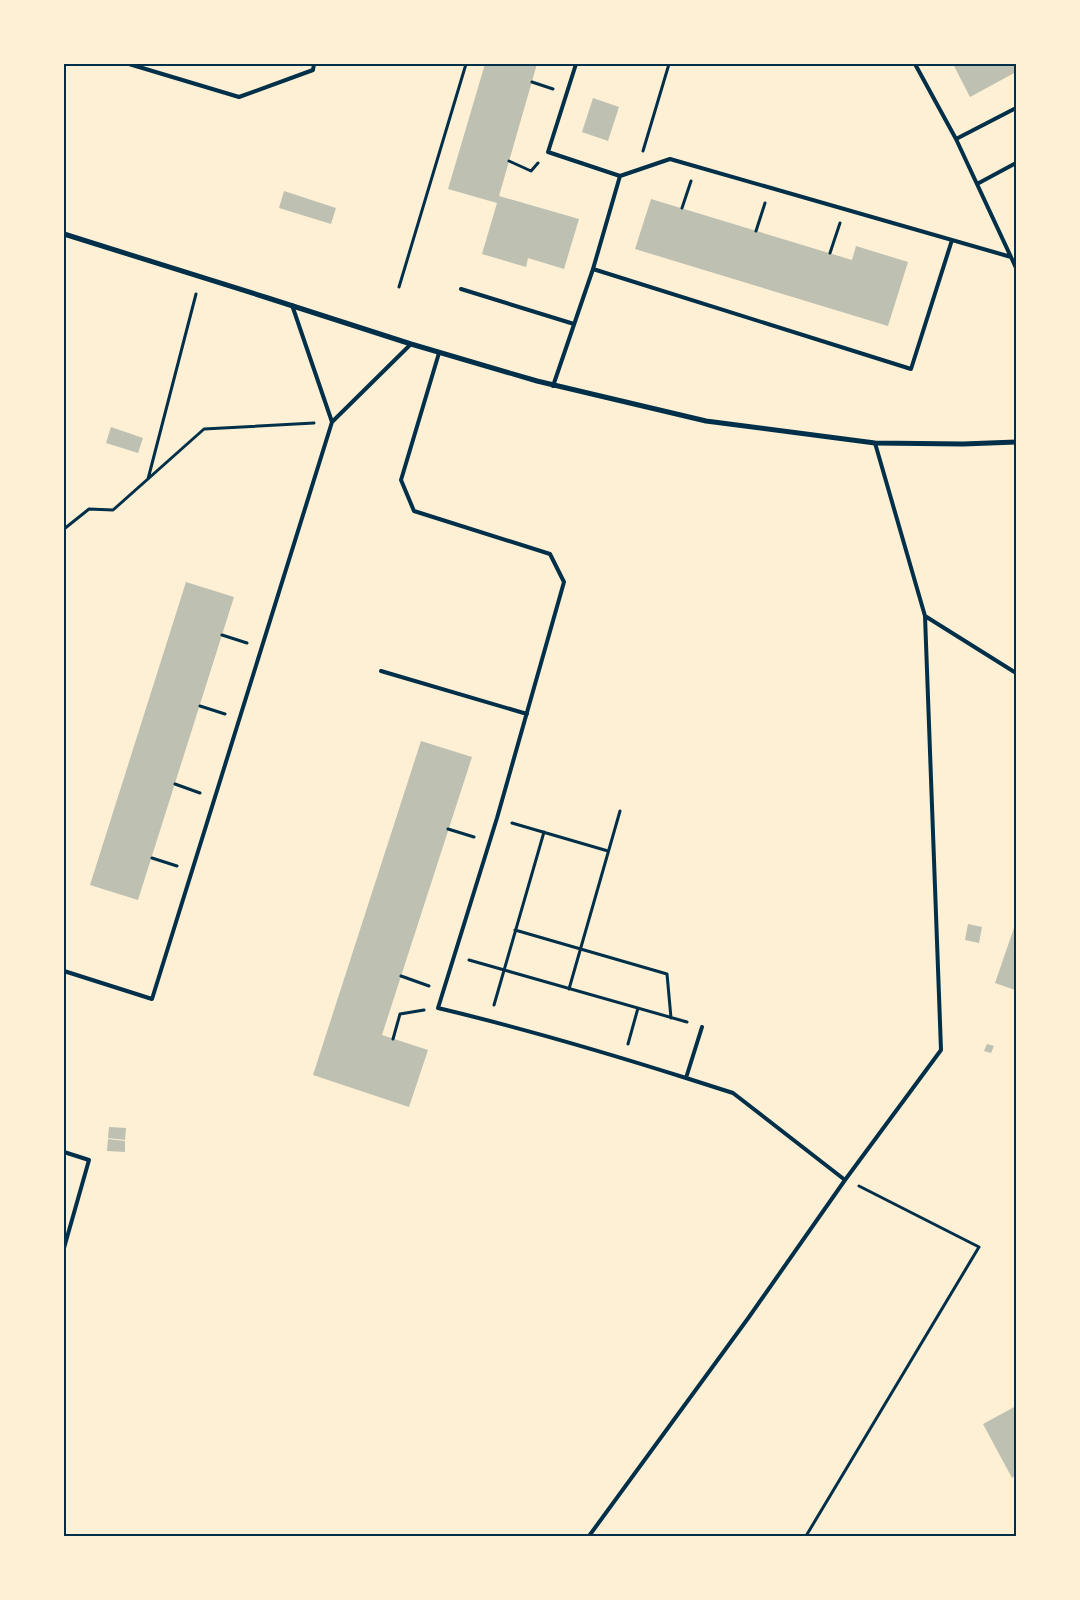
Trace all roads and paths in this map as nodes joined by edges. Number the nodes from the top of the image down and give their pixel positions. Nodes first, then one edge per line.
1 (129, 64) edge
2 (314, 64) edge
3 (466, 64) edge
4 (576, 64) edge
5 (669, 64) edge
6 (915, 64) edge
7 (1016, 108) edge
8 (956, 139) junction
9 (548, 152) junction
10 (509, 161) dead end
11 (1016, 163) edge
12 (696, 166) junction
13 (638, 169) junction
14 (620, 176) junction
15 (977, 184) junction
16 (770, 188) junction
17 (682, 208) dead end
18 (845, 209) junction
19 (756, 231) dead end
20 (64, 234) edge
21 (952, 240) junction
22 (830, 254) dead end
23 (1011, 257) junction
24 (1016, 268) edge
25 (592, 269) junction
26 (200, 276) junction
27 (399, 287) dead end
28 (461, 288) dead end
29 (292, 305) junction
30 (574, 324) junction
31 (410, 344) junction
32 (440, 352) junction
33 (553, 386) junction
34 (332, 422) junction
35 (1016, 442) edge
36 (874, 443) junction
37 (148, 480) junction
38 (64, 529) edge
39 (925, 616) junction
40 (222, 635) dead end
41 (261, 647) junction
42 (381, 670) dead end
43 (1016, 673) edge
44 (200, 706) dead end
45 (527, 714) junction
46 (239, 718) junction
47 (175, 784) dead end
48 (214, 797) junction
49 (620, 811) dead end
50 (497, 818) junction
51 (448, 829) dead end
52 (544, 832) junction
53 (490, 842) junction
54 (608, 851) junction
55 (152, 858) dead end
56 (192, 870) junction
57 (515, 930) junction
58 (580, 949) junction
59 (454, 956) junction
60 (64, 970) edge
61 (504, 970) junction
62 (401, 976) dead end
63 (568, 988) junction
64 (444, 991) junction
65 (438, 1008) junction
66 (638, 1008) junction
67 (671, 1018) junction
68 (489, 1020) junction
69 (702, 1027) joint
70 (393, 1039) dead end
71 (624, 1058) junction
72 (686, 1078) junction
73 (64, 1152) edge
74 (845, 1180) junction
75 (64, 1248) edge
76 (589, 1536) edge
77 (806, 1536) edge

1 - 2 lane
3 - 27 path
4 - 9 lane
5 - 13 path
6 - 8 lane
7 - 8 lane
8 - 15 lane
9 - 10 path
9 - 14 lane
11 - 15 lane
12 - 13 lane
12 - 16 lane
12 - 17 path
13 - 14 lane
14 - 25 lane
15 - 23 lane
16 - 18 lane
16 - 19 path
18 - 21 lane
18 - 22 path
20 - 26 street
21 - 23 lane
21 - 25 lane
23 - 24 lane
25 - 30 lane
26 - 29 street
26 - 37 path
28 - 30 lane
29 - 31 street
29 - 34 lane
30 - 33 lane
31 - 32 street
31 - 34 lane
32 - 33 street
32 - 45 lane
33 - 36 street
34 - 37 path
34 - 41 lane
35 - 36 street
36 - 39 lane
37 - 38 path
39 - 43 lane
39 - 74 lane
40 - 41 path
41 - 46 lane
42 - 45 lane
44 - 46 path
45 - 50 lane
46 - 48 lane
47 - 48 path
48 - 56 lane
49 - 54 path
50 - 52 path
50 - 53 lane
51 - 53 path
52 - 54 path
52 - 57 path
53 - 59 lane
54 - 58 path
55 - 56 path
56 - 60 lane
57 - 58 path
57 - 61 path
58 - 63 path
58 - 67 path
59 - 61 path
59 - 64 lane
61 - 63 path
61 - 68 path
62 - 64 path
63 - 66 path
64 - 65 lane
65 - 68 lane
65 - 70 path
66 - 67 path
66 - 71 path
67 - 69 path
68 - 71 lane
69 - 72 lane
71 - 72 lane
72 - 74 lane
73 - 75 lane
74 - 76 lane
74 - 77 path

